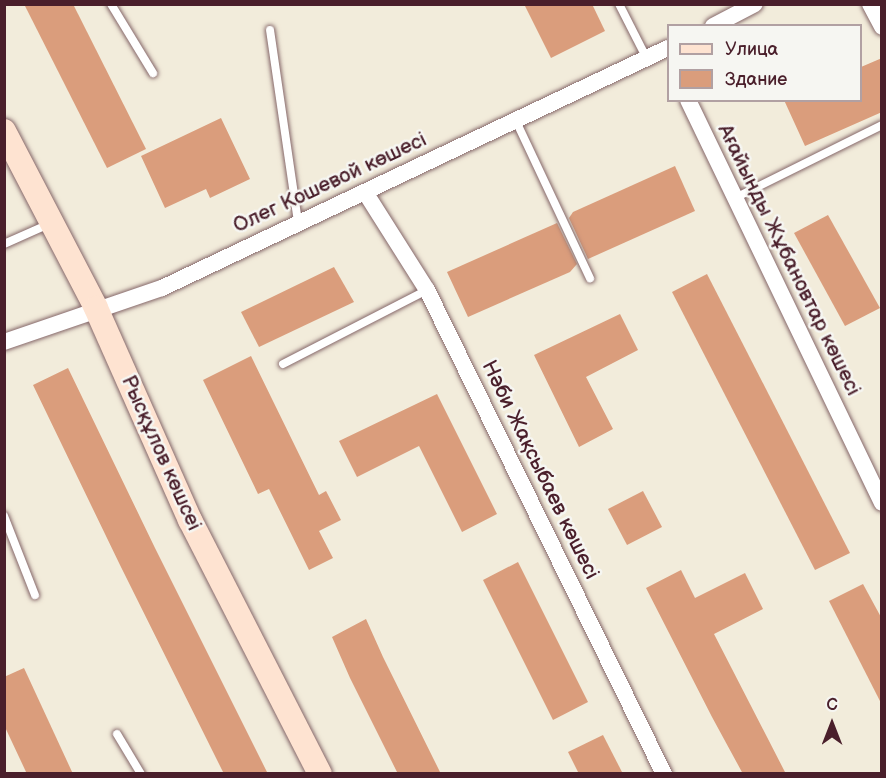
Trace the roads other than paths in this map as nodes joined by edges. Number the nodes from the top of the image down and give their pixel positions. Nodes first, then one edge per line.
1 (111, 4) edge
2 (619, 4) edge
3 (755, 4) edge
4 (870, 4) edge
5 (717, 24) edge
6 (882, 27) edge
7 (270, 30) dead end
8 (667, 53) edge
9 (647, 59) junction
10 (153, 73) dead end
11 (689, 102) edge
12 (516, 121) junction
13 (882, 125) edge
14 (4, 131) edge
15 (365, 192) junction
16 (735, 198) junction
17 (298, 223) junction
18 (49, 224) junction
19 (4, 244) edge
20 (590, 278) dead end
21 (427, 290) junction
22 (96, 308) junction
23 (4, 342) edge
24 (283, 364) dead end
25 (882, 503) edge
26 (4, 516) edge
27 (35, 595) dead end
28 (117, 734) dead end
29 (141, 774) edge
30 (320, 774) edge
31 (664, 774) edge

1 - 10 lane
2 - 9 lane
3 - 5 street
4 - 6 street
7 - 17 lane
8 - 9 street, Олег Кошевой көшесі
9 - 12 street, Олег Кошевой көшесі
11 - 16 street, Ағайынды Жұбановтар көшесі
12 - 15 street, Олег Кошевой көшесі
12 - 20 lane
13 - 16 lane
14 - 18 street, Рысқұлов көшсеі
15 - 17 street, Олег Кошевой көшесі
15 - 21 street, Нәби Жақсыбаев көшесі
16 - 25 street, Ағайынды Жұбановтар көшесі
17 - 22 street, Олег Кошевой көшесі
18 - 19 lane
18 - 22 street, Рысқұлов көшсеі
21 - 24 lane
21 - 31 street, Нәби Жақсыбаев көшесі
22 - 23 street, Олег Кошевой көшесі
22 - 30 street, Рысқұлов көшсеі
26 - 27 lane
28 - 29 lane

